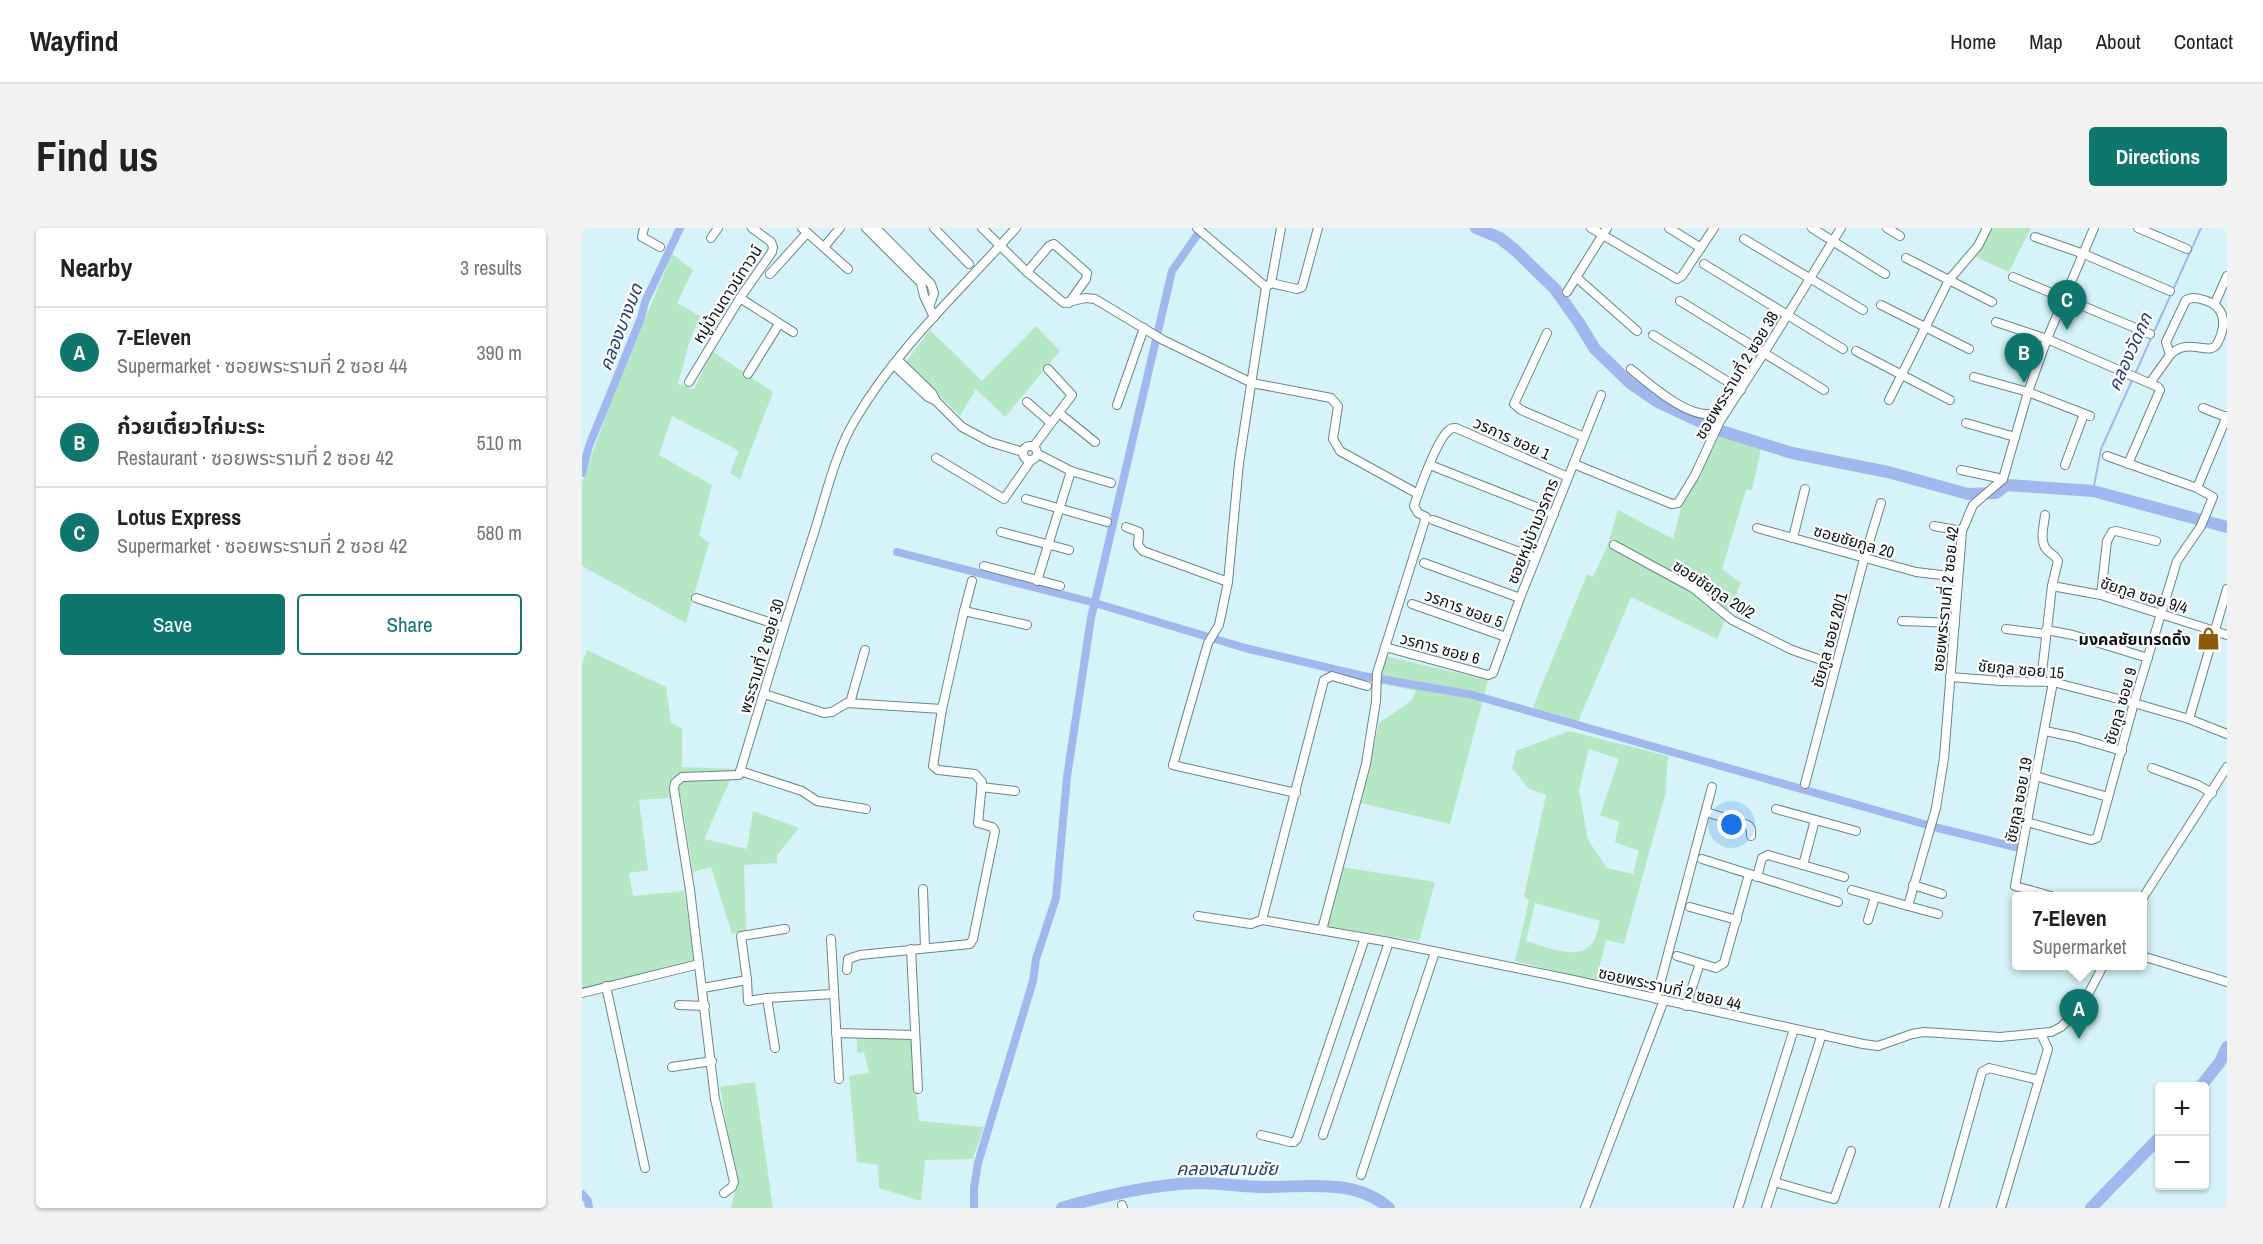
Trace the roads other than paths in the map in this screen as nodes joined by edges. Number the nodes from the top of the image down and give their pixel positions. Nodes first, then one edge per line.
1 (644, 228) edge
2 (717, 228) edge
3 (752, 228) edge
4 (840, 228) edge
5 (866, 228) edge
6 (876, 228) edge
7 (934, 228) edge
8 (982, 228) edge
9 (1016, 228) edge
10 (1281, 228) edge
11 (1317, 228) edge
12 (1591, 228) edge
13 (1669, 228) edge
14 (1714, 228) edge
15 (1812, 228) edge
16 (1841, 228) edge
17 (1887, 228) edge
18 (1987, 228) edge
19 (2094, 228) edge
20 (2138, 228) edge
21 (1198, 229) edge
22 (805, 230) edge
23 (1605, 232) edge
24 (1900, 236) dead end
25 (2035, 237) dead end
26 (711, 238) dead end
27 (1744, 239) dead end
28 (1833, 240) junction
29 (999, 246) junction
30 (660, 247) dead end
31 (824, 247) junction
32 (1701, 248) junction
33 (2187, 249) dead end
34 (2084, 254) junction
35 (1906, 258) dead end
36 (969, 264) dead end
37 (1704, 264) dead end
38 (848, 269) dead end
39 (1027, 272) junction
40 (770, 274) dead end
41 (1885, 274) dead end
42 (2227, 276) edge
43 (1576, 277) junction
44 (2013, 277) dead end
45 (1810, 278) junction
46 (1949, 280) junction
47 (927, 285) junction
48 (1269, 285) junction
49 (2170, 291) dead end
50 (1567, 292) dead end
51 (740, 298) junction
52 (2065, 299) junction
53 (1680, 301) dead end
54 (1992, 302) dead end
55 (1070, 303) junction
56 (2215, 303) junction
57 (1881, 305) dead end
58 (1863, 310) dead end
59 (1788, 314) junction
60 (933, 317) junction
61 (1996, 322) dead end
62 (779, 324) junction
63 (1926, 327) junction
64 (1144, 328) junction
65 (1637, 331) dead end
66 (793, 332) dead end
67 (1547, 333) dead end
68 (2150, 334) dead end
69 (1653, 335) dead end
70 (2047, 339) junction
71 (1843, 349) dead end
72 (1969, 349) dead end
73 (1856, 351) dead end
74 (1764, 353) junction
75 (2170, 356) junction
76 (896, 363) junction
77 (1048, 369) dead end
78 (1631, 369) dead end
79 (748, 374) dead end
80 (1900, 374) junction
81 (1974, 377) dead end
82 (688, 382) dead end
83 (1252, 383) junction
84 (2150, 383) junction
85 (1741, 390) junction
86 (1824, 390) dead end
87 (2028, 392) junction
88 (1601, 395) dead end
89 (1889, 400) dead end
90 (1950, 400) dead end
91 (1026, 402) dead end
92 (1117, 405) dead end
93 (2203, 408) dead end
94 (1727, 410) junction
95 (1059, 413) junction
96 (2227, 417) edge
97 (1051, 423) junction
98 (1966, 423) dead end
99 (1584, 437) junction
100 (2015, 437) junction
101 (2223, 438) edge
102 (1095, 442) dead end
103 (1036, 450) junction
104 (1023, 452) junction
105 (2107, 456) dead end
106 (936, 458) dead end
107 (1030, 460) junction
108 (1574, 464) junction
109 (2128, 464) junction
110 (1430, 465) junction
111 (2064, 465) dead end
112 (1961, 470) dead end
113 (1071, 471) junction
114 (1568, 477) junction
115 (2003, 479) junction
116 (1111, 483) dead end
117 (2197, 488) junction
118 (1805, 489) dead end
119 (1418, 494) junction
120 (1026, 499) dead end
121 (1881, 503) dead end
122 (1059, 508) junction
123 (1554, 514) junction
124 (2045, 515) dead end
125 (1430, 519) junction
126 (1107, 522) dead end
127 (1934, 526) dead end
128 (1126, 527) dead end
129 (1757, 528) dead end
130 (1962, 531) junction
131 (1001, 532) dead end
132 (1793, 538) junction
133 (2156, 541) dead end
134 (1614, 545) dead end
135 (1048, 546) junction
136 (1069, 550) dead end
137 (1536, 558) junction
138 (1864, 559) junction
139 (1424, 562) dead end
140 (984, 566) dead end
141 (1958, 577) junction
142 (972, 581) dead end
143 (1037, 581) junction
144 (1228, 582) junction
145 (1060, 586) dead end
146 (2052, 586) junction
147 (2227, 589) edge
148 (2101, 595) junction
149 (696, 598) dead end
150 (1520, 598) junction
151 (1412, 604) dead end
152 (964, 611) junction
153 (2161, 615) junction
154 (1902, 621) dead end
155 (1955, 623) junction
156 (1027, 625) dead end
157 (784, 627) junction
158 (2006, 628) dead end
159 (2215, 631) junction
160 (2046, 632) junction
161 (2227, 635) edge
162 (1506, 637) junction
163 (1385, 647) junction
164 (865, 651) dead end
165 (2148, 658) junction
166 (1836, 665) junction
167 (1488, 675) joint
168 (1950, 677) junction
169 (2040, 681) junction
170 (2054, 682) junction
171 (1367, 686) dead end
172 (764, 694) junction
173 (849, 703) junction
174 (2134, 703) junction
175 (942, 709) junction
176 (2189, 719) junction
177 (2044, 731) junction
178 (2227, 734) edge
179 (2122, 751) junction
180 (2227, 767) edge
181 (2152, 768) dead end
182 (740, 771) junction
183 (2036, 776) junction
184 (1805, 784) dead end
185 (981, 787) junction
186 (1712, 787) dead end
187 (1015, 791) dead end
188 (1296, 793) junction
189 (2212, 793) junction
190 (2108, 797) junction
191 (866, 808) dead end
192 (1776, 809) dead end
193 (1706, 812) junction
194 (1815, 820) junction
195 (2027, 822) junction
196 (1856, 831) dead end
197 (1751, 836) dead end
198 (1702, 859) dead end
199 (1803, 865) junction
200 (1753, 875) junction
201 (1844, 877) dead end
202 (1914, 885) junction
203 (923, 889) dead end
204 (1852, 890) dead end
205 (2035, 892) edge
206 (2147, 892) edge
207 (1942, 894) dead end
208 (1875, 897) junction
209 (1838, 902) dead end
210 (1908, 906) junction
211 (1690, 907) dead end
212 (1938, 914) dead end
213 (1198, 916) dead end
214 (1262, 920) junction
215 (1737, 920) junction
216 (1868, 920) dead end
217 (785, 929) dead end
218 (1322, 930) junction
219 (1365, 938) junction
220 (831, 939) dead end
221 (1389, 942) junction
222 (925, 948) junction
223 (911, 949) junction
224 (1435, 952) junction
225 (1677, 956) dead end
226 (2147, 958) edge
227 (1700, 963) junction
228 (699, 964) junction
229 (847, 970) dead end
230 (2101, 970) edge
231 (747, 980) junction
232 (2227, 982) edge
233 (606, 986) junction
234 (703, 988) junction
235 (582, 993) edge
236 (833, 994) junction
237 (767, 998) junction
238 (1660, 1000) junction
239 (679, 1005) dead end
240 (705, 1006) junction
241 (1686, 1006) junction
242 (1794, 1029) junction
243 (836, 1033) junction
244 (2041, 1034) junction
245 (915, 1035) junction
246 (1822, 1035) junction
247 (775, 1048) dead end
248 (712, 1061) junction
249 (672, 1067) dead end
250 (839, 1079) dead end
251 (2039, 1080) junction
252 (918, 1089) dead end
253 (1323, 1135) dead end
254 (1261, 1136) dead end
255 (1851, 1151) dead end
256 (645, 1168) dead end
257 (1361, 1175) dead end
258 (1774, 1182) junction
259 (724, 1193) dead end
260 (1585, 1208) edge
261 (1738, 1208) edge
262 (1766, 1208) edge
263 (1944, 1208) edge
264 (2001, 1208) edge

1 - 30 street
2 - 26 street
3 - 51 street, หมู่บ้านดาวน์ทาวน์
4 - 31 street
5 - 47 street
6 - 47 street
7 - 36 street
8 - 29 street
9 - 29 street, พระรามที่ 2 ซอย 30
10 - 48 street
11 - 48 street
12 - 23 street
13 - 32 street
14 - 32 street
15 - 28 street
16 - 28 street, ซอยพระรามที่ 2 ซอย 38
17 - 24 street
18 - 46 street
19 - 34 street, ซอยพระรามที่ 2 ซอย 42
20 - 33 street
21 - 48 street
22 - 31 street
22 - 40 street
23 - 32 street
23 - 43 street
25 - 34 street
27 - 45 street
28 - 41 street
28 - 45 street, ซอยพระรามที่ 2 ซอย 38
29 - 39 street
29 - 60 street, พระรามที่ 2 ซอย 30
31 - 38 street
34 - 49 street
34 - 52 street, ซอยพระรามที่ 2 ซอย 42
35 - 46 street
37 - 59 street
39 - 55 street
39 - 55 street
42 - 56 street
43 - 50 street
43 - 65 street
44 - 52 street
45 - 58 street
45 - 59 street, ซอยพระรามที่ 2 ซอย 38
46 - 54 street
46 - 63 street
47 - 60 street
48 - 83 street
51 - 62 street
51 - 82 street, หมู่บ้านดาวน์ทาวน์
52 - 68 street
52 - 70 street, ซอยพระรามที่ 2 ซอย 42
53 - 74 street
55 - 64 street
56 - 75 street
56 - 75 street
57 - 63 street
59 - 71 street
59 - 74 street, ซอยพระรามที่ 2 ซอย 38
60 - 76 street, พระรามที่ 2 ซอย 30
61 - 70 street
62 - 66 street
62 - 79 street
63 - 72 street
63 - 80 street
64 - 83 street
64 - 92 street
67 - 99 street
69 - 85 street
70 - 84 street
70 - 87 street, ซอยพระรามที่ 2 ซอย 42
73 - 80 street
74 - 85 street, ซอยพระรามที่ 2 ซอย 38
74 - 86 street
75 - 84 street
76 - 104 street
76 - 157 street, พระรามที่ 2 ซอย 30
77 - 95 street
78 - 94 street
80 - 89 street
80 - 90 street
81 - 87 street
83 - 119 street
83 - 144 street
84 - 109 street
85 - 94 street, ซอยพระรามที่ 2 ซอย 38
87 - 100 street, ซอยพระรามที่ 2 ซอย 42
87 - 111 street
88 - 99 street, ซอยหมู่บ้านวรการ
91 - 97 street
93 - 96 street
94 - 108 street, ซอยพระรามที่ 2 ซอย 38
95 - 97 street
95 - 102 street
96 - 101 street
97 - 103 street
98 - 100 street
99 - 108 street, ซอยหมู่บ้านวรการ
100 - 115 street, ซอยพระรามที่ 2 ซอย 42
101 - 117 street
103 - 104 street
103 - 107 street
103 - 113 street
104 - 107 street
105 - 109 street
106 - 107 street
108 - 114 street, ซอยหมู่บ้านวรการ
109 - 117 street
110 - 114 street, วรการ ซอย 1
110 - 119 street
110 - 123 street
112 - 115 street
113 - 116 street
113 - 122 street
114 - 123 street, ซอยหมู่บ้านวรการ
115 - 130 street, ซอยพระรามที่ 2 ซอย 42
117 - 153 street, ชัยกูล ซอย 9
118 - 132 street, ซอยชัยกูล 20
119 - 125 street
120 - 122 street
121 - 138 street, ชัยกูล ซอย 20/1
122 - 126 street
122 - 135 street
123 - 137 street, ซอยหมู่บ้านวรการ
124 - 146 street
125 - 137 street
125 - 163 street
127 - 130 street
128 - 144 street
129 - 132 street
130 - 141 street, ซอยพระรามที่ 2 ซอย 42
131 - 135 street
132 - 138 street, ซอยชัยกูล 20
133 - 148 street
134 - 166 street, ซอยชัยกูล 20/2
135 - 136 street
135 - 143 street
137 - 150 street, ซอยหมู่บ้านวรการ
138 - 141 street, ซอยชัยกูล 20
138 - 166 street, ชัยกูล ซอย 20/1
139 - 150 street
140 - 143 street
141 - 155 street, ซอยพระรามที่ 2 ซอย 42
142 - 152 street
143 - 145 street
144 - 188 street
146 - 148 street, ชัยกูล ซอย 9/4
146 - 160 street
147 - 159 street
148 - 153 street, ชัยกูล ซอย 9/4
149 - 157 street
150 - 162 street, ซอยหมู่บ้านวรการ
151 - 162 street, วรการ ซอย 5
152 - 156 street
152 - 175 street
153 - 159 street, ชัยกูล ซอย 9/4
153 - 165 street, ชัยกูล ซอย 9
154 - 155 street
155 - 168 street, ซอยพระรามที่ 2 ซอย 42
157 - 172 street, พระรามที่ 2 ซอย 30
158 - 160 street
159 - 161 street, ชัยกูล ซอย 9/4
159 - 176 street
160 - 165 street
160 - 169 street
162 - 167 street, ซอยหมู่บ้านวรการ
163 - 167 street, วรการ ซอย 6
163 - 218 street
164 - 173 street
165 - 174 street, ชัยกูล ซอย 9
166 - 184 street, ชัยกูล ซอย 20/1
168 - 169 street, ชัยกูล ซอย 15
168 - 202 street, ซอยพระรามที่ 2 ซอย 42
169 - 170 street, ชัยกูล ซอย 15
170 - 174 street, ชัยกูล ซอย 15
170 - 177 street, ชัยกูล ซอย 19
171 - 188 street
172 - 173 street
172 - 182 street, พระรามที่ 2 ซอย 30
173 - 175 street
174 - 176 street, ชัยกูล ซอย 15
174 - 179 street, ชัยกูล ซอย 9
175 - 185 street
176 - 178 street, ชัยกูล ซอย 15
177 - 179 street
177 - 183 street, ชัยกูล ซอย 19
179 - 190 street, ชัยกูล ซอย 9
180 - 189 street
181 - 189 street
182 - 191 street
182 - 228 street
183 - 190 street
183 - 195 street, ชัยกูล ซอย 19
185 - 187 street
185 - 222 street
186 - 193 street
188 - 214 street
189 - 206 street
190 - 195 street, ชัยกูล ซอย 9
192 - 194 street
193 - 197 street
193 - 238 street
194 - 196 street
194 - 199 street
195 - 205 street, ชัยกูล ซอย 19
198 - 200 street
199 - 200 street
199 - 201 street
200 - 209 street
200 - 215 street
202 - 207 street
202 - 210 street, ซอยพระรามที่ 2 ซอย 42
203 - 222 street
204 - 208 street
208 - 210 street
208 - 216 street
210 - 212 street
211 - 215 street
213 - 214 street, ซอยพระรามที่ 2 ซอย 44
214 - 218 street, ซอยพระรามที่ 2 ซอย 44
215 - 227 street
217 - 231 street
218 - 219 street, ซอยพระรามที่ 2 ซอย 44
219 - 221 street, ซอยพระรามที่ 2 ซอย 44
219 - 254 street
220 - 236 street
221 - 224 street, ซอยพระรามที่ 2 ซอย 44
221 - 253 street
222 - 223 street
223 - 229 street
223 - 245 street
224 - 238 street, ซอยพระรามที่ 2 ซอย 44
224 - 257 street
225 - 227 street
226 - 232 street
227 - 241 street
228 - 233 street
228 - 234 street
230 - 244 street, ซอยพระรามที่ 2 ซอย 44
231 - 234 street
231 - 237 street
233 - 235 street
233 - 256 street
234 - 240 street
236 - 237 street
236 - 243 street
237 - 247 street
238 - 241 street, ซอยพระรามที่ 2 ซอย 44
238 - 260 street
239 - 240 street
240 - 248 street
241 - 242 street, ซอยพระรามที่ 2 ซอย 44
242 - 246 street, ซอยพระรามที่ 2 ซอย 44
242 - 261 street
243 - 245 street
243 - 250 street
244 - 246 street, ซอยพระรามที่ 2 ซอย 44
244 - 251 street
245 - 252 street
246 - 258 street
248 - 249 street
248 - 259 street
251 - 263 street
251 - 264 street
255 - 258 street
258 - 262 street

